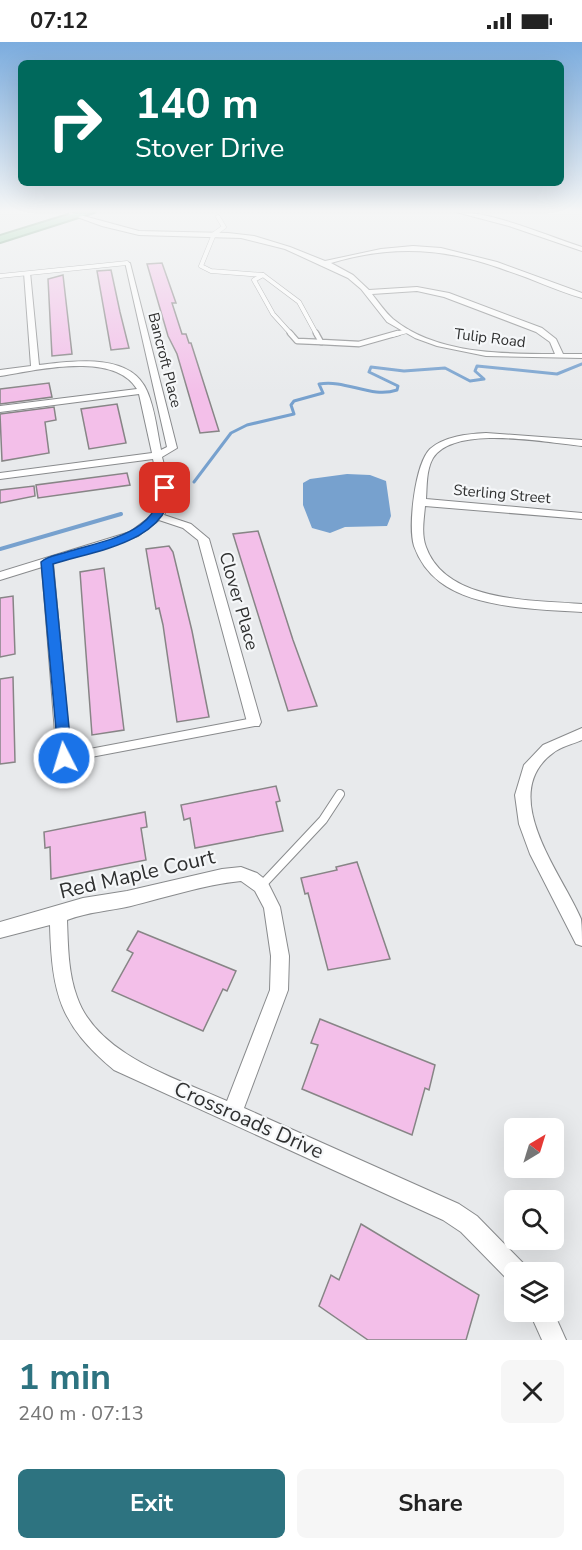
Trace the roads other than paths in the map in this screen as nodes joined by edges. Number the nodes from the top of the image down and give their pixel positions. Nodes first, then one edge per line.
1 (28, 273) junction
2 (32, 273) edge
3 (129, 273) edge
4 (227, 273) edge
5 (341, 273) edge
6 (513, 273) edge
7 (0, 276) edge
8 (263, 276) junction
9 (368, 292) junction
10 (582, 296) edge
11 (407, 331) junction
12 (321, 342) junction
13 (150, 356) junction
14 (560, 356) junction
15 (582, 356) edge
16 (132, 366) junction
17 (35, 369) junction
18 (0, 373) edge
19 (143, 391) junction
20 (0, 409) edge
21 (582, 443) edge
22 (158, 455) junction
23 (0, 476) edge
24 (420, 502) junction
25 (158, 516) junction
26 (582, 516) edge
27 (46, 562) junction
28 (0, 576) edge
29 (582, 608) edge
30 (254, 722) joint
31 (582, 734) edge
32 (64, 758) joint
33 (340, 794) dead end
34 (261, 886) junction
35 (58, 915) junction
36 (0, 930) edge
37 (582, 938) edge
38 (233, 1112) junction
39 (506, 1262) edge
40 (546, 1322) edge
41 (554, 1340) edge

1 - 2 lane
1 - 7 lane
1 - 17 street
3 - 13 street, Bancroft Place
4 - 8 lane
5 - 9 street, Tulip Road
6 - 10 street
8 - 12 lane
8 - 12 lane
9 - 11 street, Tulip Road
9 - 14 street
11 - 12 lane
11 - 14 street, Tulip Road
13 - 16 street
13 - 22 street, Bancroft Place
14 - 15 street, Tulip Road
16 - 17 street
16 - 19 street
17 - 18 street
19 - 20 street
19 - 22 street
21 - 24 street
22 - 23 street
22 - 25 street
24 - 26 street, Sterling Street
24 - 29 street
25 - 27 street
25 - 30 street, Clover Place
27 - 28 street
27 - 32 street
30 - 32 lane
31 - 37 street
33 - 34 lane
34 - 35 street, Red Maple Court
34 - 38 street
35 - 36 street, Red Maple Court
35 - 38 street, Crossroads Drive
38 - 39 street, Crossroads Drive
40 - 41 street

